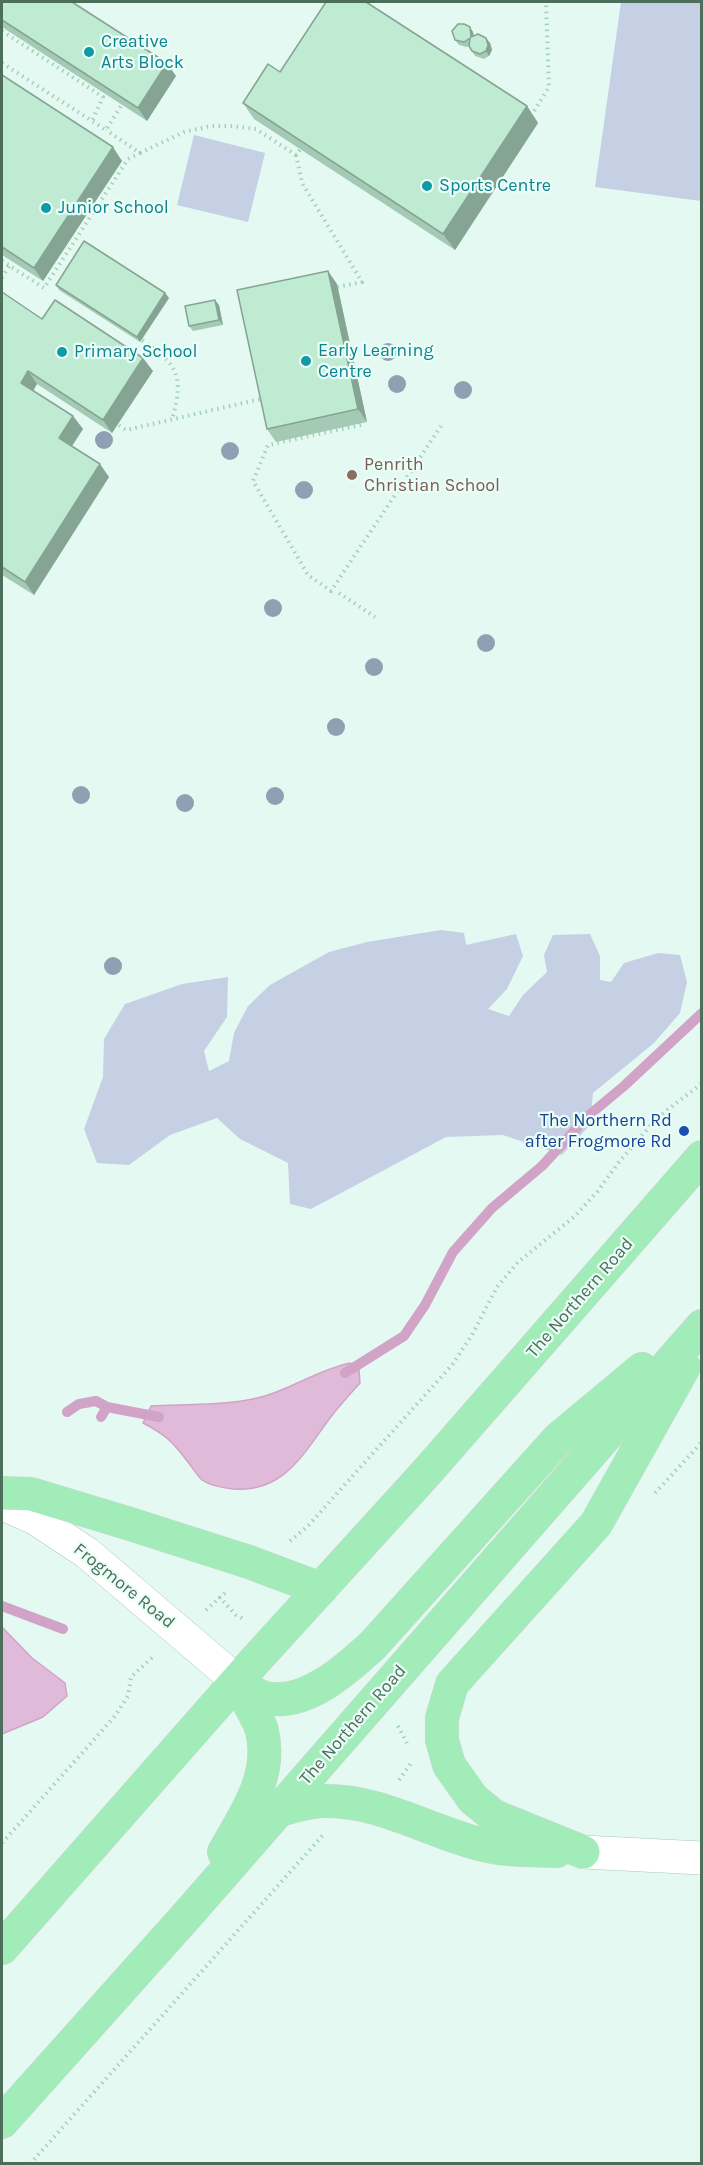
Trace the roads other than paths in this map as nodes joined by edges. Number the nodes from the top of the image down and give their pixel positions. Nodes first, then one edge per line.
1 (702, 1157) edge
2 (702, 1320) edge
3 (702, 1326) edge
4 (702, 1336) edge
5 (2, 1493) edge
6 (2, 1504) edge
7 (321, 1589) junction
8 (237, 1681) junction
9 (280, 1810) junction
10 (583, 1852) junction
11 (702, 1858) edge
12 (189, 1913) junction
13 (2, 1948) edge
14 (2, 2122) edge

1 - 7 highway, The Northern Road
2 - 8 highway
3 - 9 highway, The Northern Road
4 - 10 highway
5 - 7 highway
6 - 8 street, Frogmore Road
7 - 8 highway, The Northern Road
8 - 12 highway
8 - 13 highway, The Northern Road
9 - 10 highway
9 - 12 highway, The Northern Road
10 - 11 street
12 - 14 highway, The Northern Road

